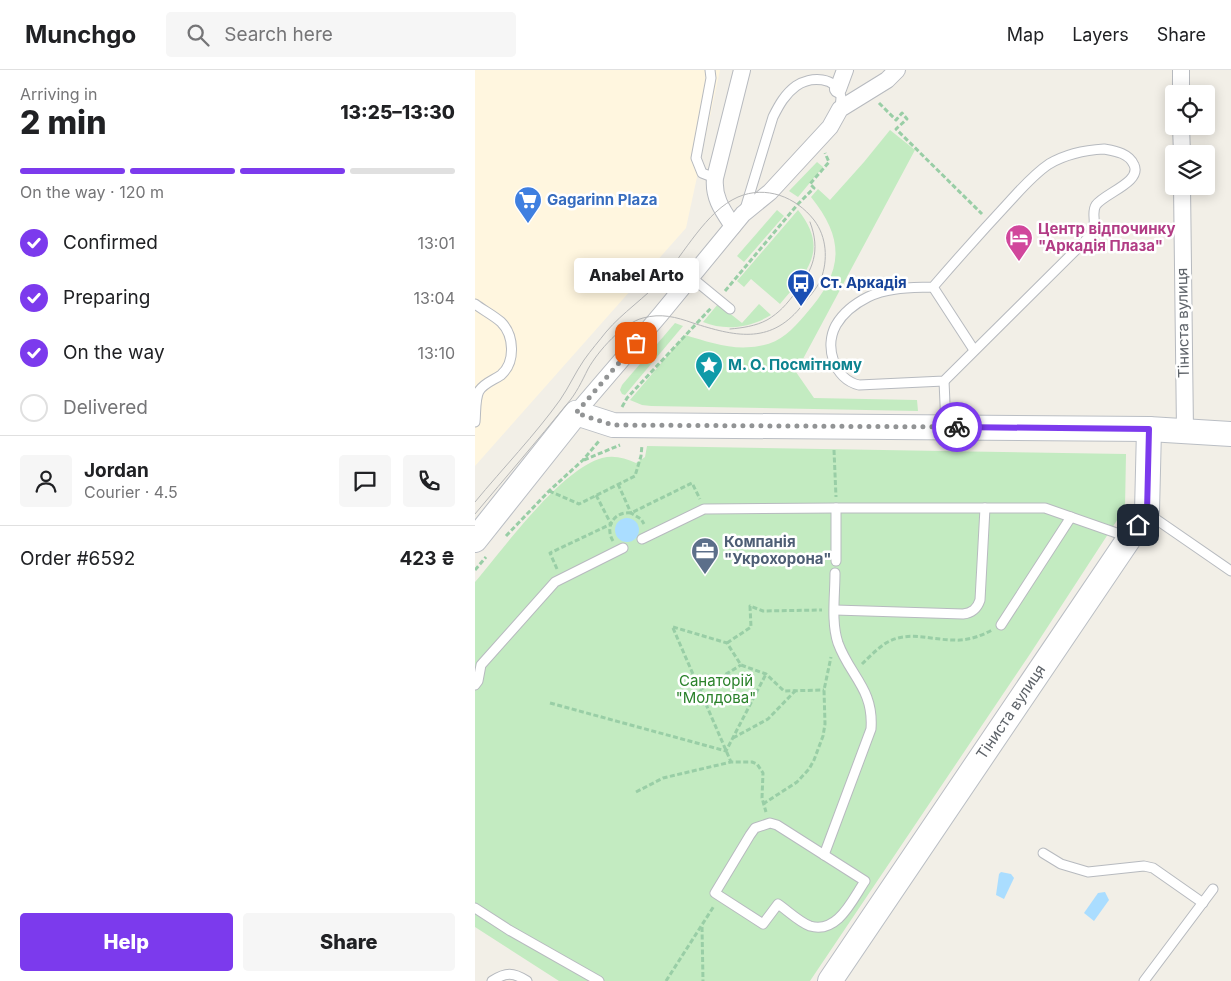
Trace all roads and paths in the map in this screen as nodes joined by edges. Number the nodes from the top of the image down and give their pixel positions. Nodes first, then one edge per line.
1 (710, 70) edge
2 (742, 70) edge
3 (845, 70) edge
4 (897, 70) edge
5 (1181, 70) edge
6 (1181, 85) edge
7 (838, 90) junction
8 (868, 92) junction
9 (840, 109) junction
10 (820, 138) junction
11 (715, 178) junction
12 (1182, 195) edge
13 (738, 220) junction
14 (990, 222) junction
15 (691, 277) junction
16 (933, 287) junction
17 (719, 299) junction
18 (475, 304) edge
19 (731, 309) dead end
20 (975, 350) junction
21 (944, 381) junction
22 (576, 413) junction
23 (475, 422) edge
24 (613, 425) junction
25 (946, 426) junction
26 (1149, 429) junction
27 (1185, 431) junction
28 (1231, 434) edge
29 (834, 450) dead end
30 (641, 456) dead end
31 (692, 483) dead end
32 (618, 484) junction
33 (549, 491) junction
34 (596, 495) junction
35 (836, 508) junction
36 (985, 508) junction
37 (1147, 512) junction
38 (631, 513) junction
39 (1071, 517) junction
40 (611, 524) junction
41 (504, 538) dead end
42 (1129, 538) junction
43 (642, 539) joint
44 (483, 546) edge
45 (623, 548) joint
46 (550, 553) dead end
47 (836, 561) dead end
48 (475, 570) edge
49 (1231, 571) edge
50 (835, 573) dead end
51 (835, 610) junction
52 (1001, 625) joint
53 (835, 632) junction
54 (727, 643) junction
55 (741, 664) junction
56 (855, 672) junction
57 (765, 674) junction
58 (475, 684) edge
59 (700, 690) junction
60 (796, 690) junction
61 (824, 690) junction
62 (550, 703) dead end
63 (732, 738) junction
64 (726, 751) junction
65 (731, 762) junction
66 (636, 792) dead end
67 (763, 804) junction
68 (770, 823) junction
69 (1043, 853) dead end
70 (824, 855) junction
71 (1213, 889) dead end
72 (720, 896) junction
73 (1203, 903) junction
74 (475, 908) edge
75 (702, 925) junction
76 (492, 981) edge
77 (527, 981) edge
78 (599, 981) edge
79 (666, 981) edge
80 (703, 981) edge
81 (830, 981) edge
82 (1144, 981) edge

1 - 11 lane
2 - 11 street
3 - 7 street
4 - 8 street
5 - 6 street
7 - 9 lane
7 - 13 lane
8 - 9 street
8 - 14 path
9 - 10 street
10 - 13 street
10 - 17 path
11 - 13 street
12 - 27 street, Тіниста вулиця
13 - 15 street
14 - 16 lane
14 - 20 lane
15 - 17 lane
15 - 22 street
16 - 20 lane
16 - 21 lane
17 - 19 lane
17 - 24 path
18 - 23 lane
20 - 21 lane
21 - 25 lane
22 - 24 main road
22 - 44 main road
24 - 25 main road
24 - 33 path
25 - 26 main road
26 - 27 main road
26 - 37 main road
27 - 28 main road
29 - 35 path
30 - 32 path
31 - 38 path
32 - 34 path
32 - 38 path
33 - 34 path
33 - 41 path
34 - 40 path
35 - 36 lane
35 - 43 lane
35 - 47 lane
36 - 39 lane
36 - 51 lane
37 - 42 main road, Тіниста вулиця
37 - 49 lane
38 - 40 path
38 - 43 path
39 - 42 lane
39 - 52 lane
40 - 45 path
40 - 46 path
42 - 81 main road, Тіниста вулиця
44 - 48 path
45 - 58 lane
50 - 51 lane
51 - 53 lane
51 - 54 path
52 - 56 path
53 - 56 lane
53 - 61 path
54 - 55 path
54 - 59 path
55 - 57 path
55 - 59 path
56 - 70 lane
57 - 60 path
57 - 63 path
59 - 64 path
60 - 61 path
60 - 63 path
61 - 67 path
62 - 64 path
63 - 64 path
64 - 65 path
65 - 66 path
65 - 67 path
67 - 68 path
68 - 70 lane
68 - 72 lane
69 - 73 lane
70 - 72 lane
71 - 73 lane
72 - 75 path
73 - 82 lane
74 - 78 lane
75 - 79 path
75 - 80 path
76 - 77 lane

